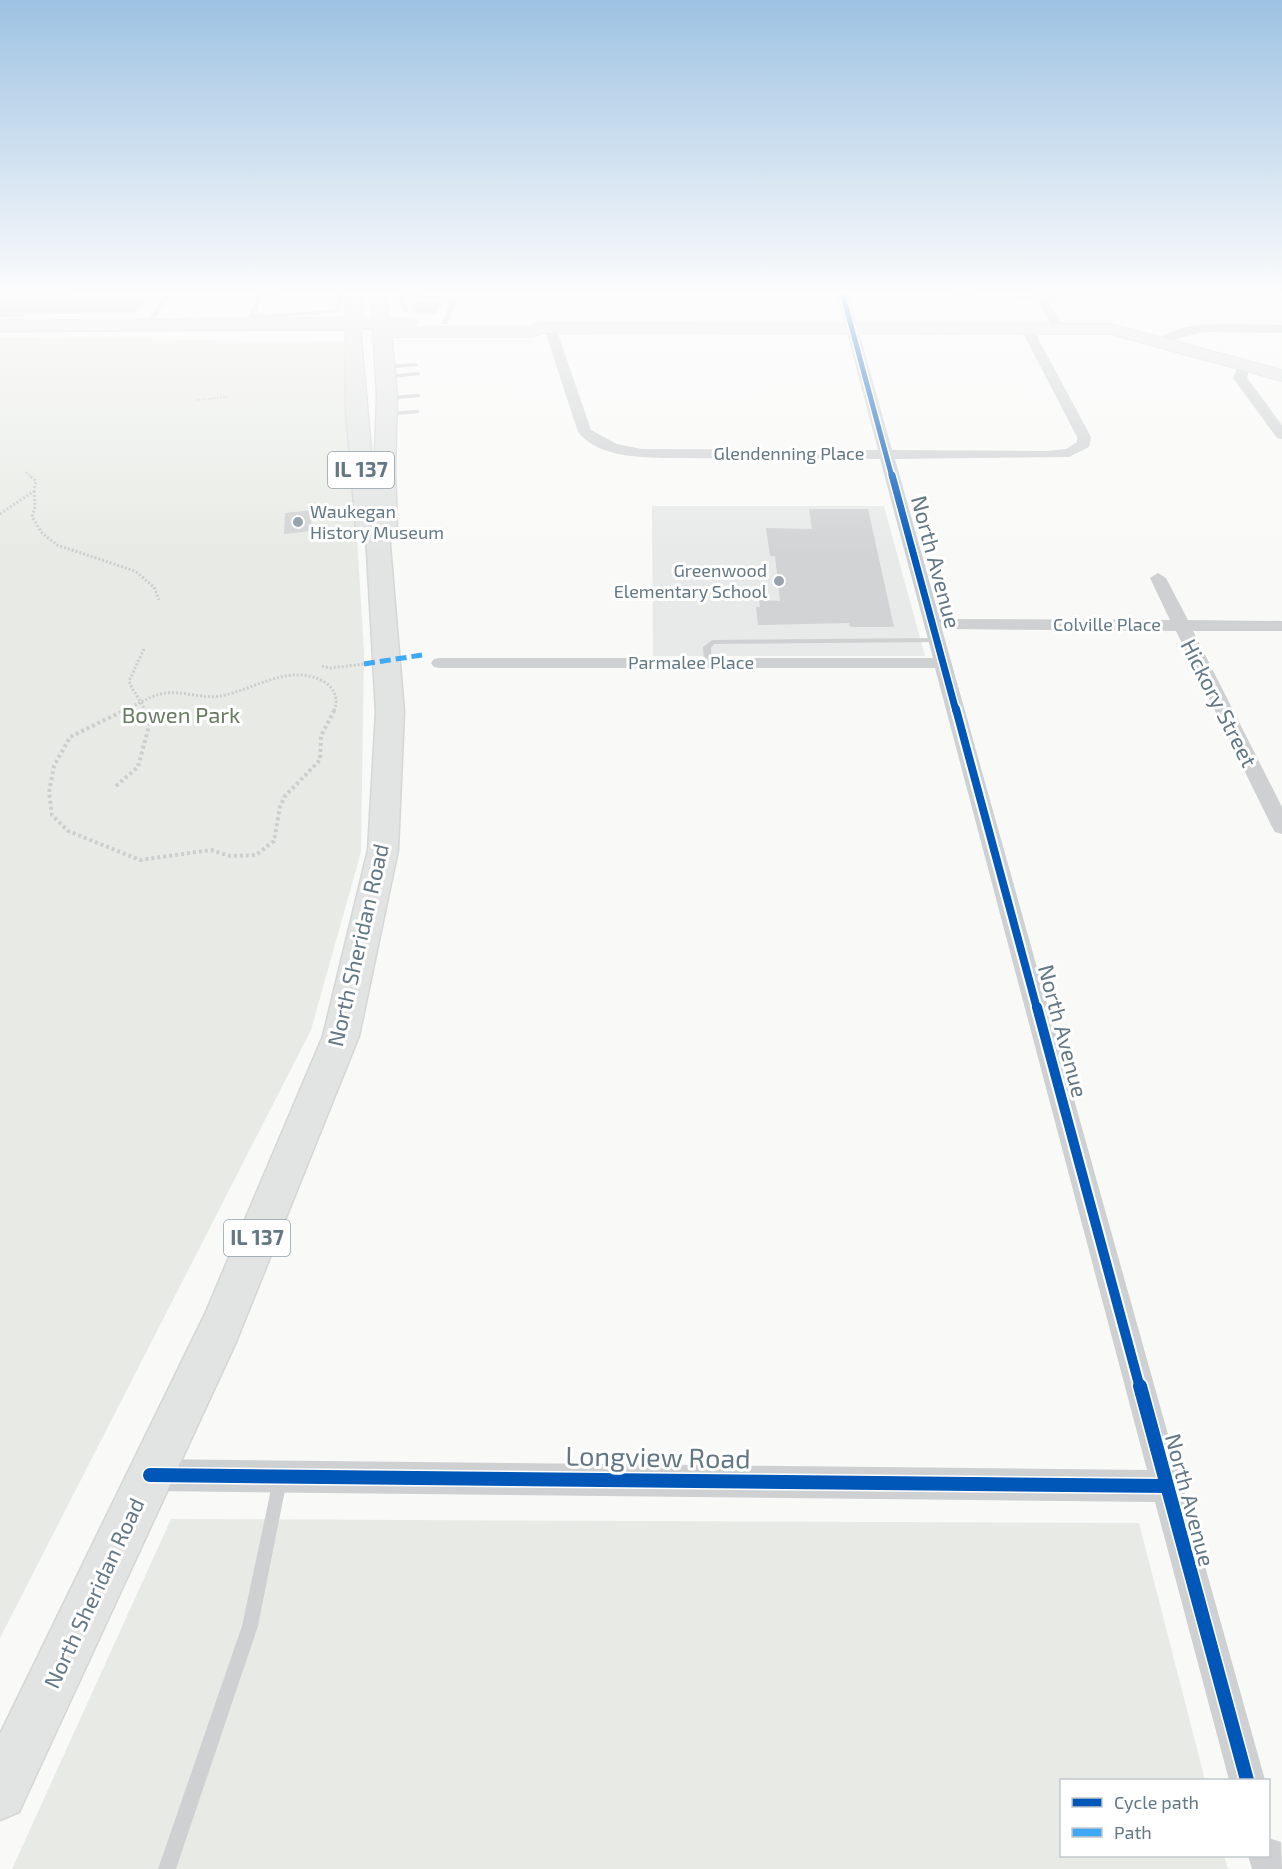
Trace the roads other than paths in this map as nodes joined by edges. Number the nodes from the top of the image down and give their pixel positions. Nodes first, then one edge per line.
1 (355, 379) edge
2 (385, 379) edge
3 (565, 379) edge
4 (867, 379) edge
5 (1054, 379) edge
6 (1241, 379) edge
7 (418, 396) dead end
8 (387, 406) junction
9 (417, 412) dead end
10 (1282, 435) edge
11 (888, 454) junction
12 (377, 530) junction
13 (1158, 578) dead end
14 (1179, 625) junction
15 (1282, 626) edge
16 (937, 642) junction
17 (440, 663) dead end
18 (1282, 827) edge
19 (150, 1475) junction
20 (280, 1477) junction
21 (1166, 1486) junction
22 (1247, 1779) edge
23 (0, 1792) edge
24 (167, 1869) edge

1 - 12 main road, North Sheridan Road / IL 137
2 - 8 main road, North Sheridan Road / IL 137
3 - 11 street, Glendenning Place
4 - 11 street, North Avenue
5 - 11 street, Glendenning Place
6 - 10 street
7 - 8 lane
8 - 9 lane
8 - 12 main road, North Sheridan Road / IL 137
11 - 16 street, North Avenue
12 - 19 main road, North Sheridan Road / IL 137
13 - 14 street, Hickory Street
14 - 15 street, Colville Place
14 - 16 street, Colville Place
14 - 18 street, Hickory Street
16 - 17 street, Parmalee Place
16 - 21 street, North Avenue
19 - 20 street, Longview Road
19 - 23 main road, North Sheridan Road / IL 137
20 - 21 street, Longview Road
20 - 24 lane
21 - 22 street, North Avenue

